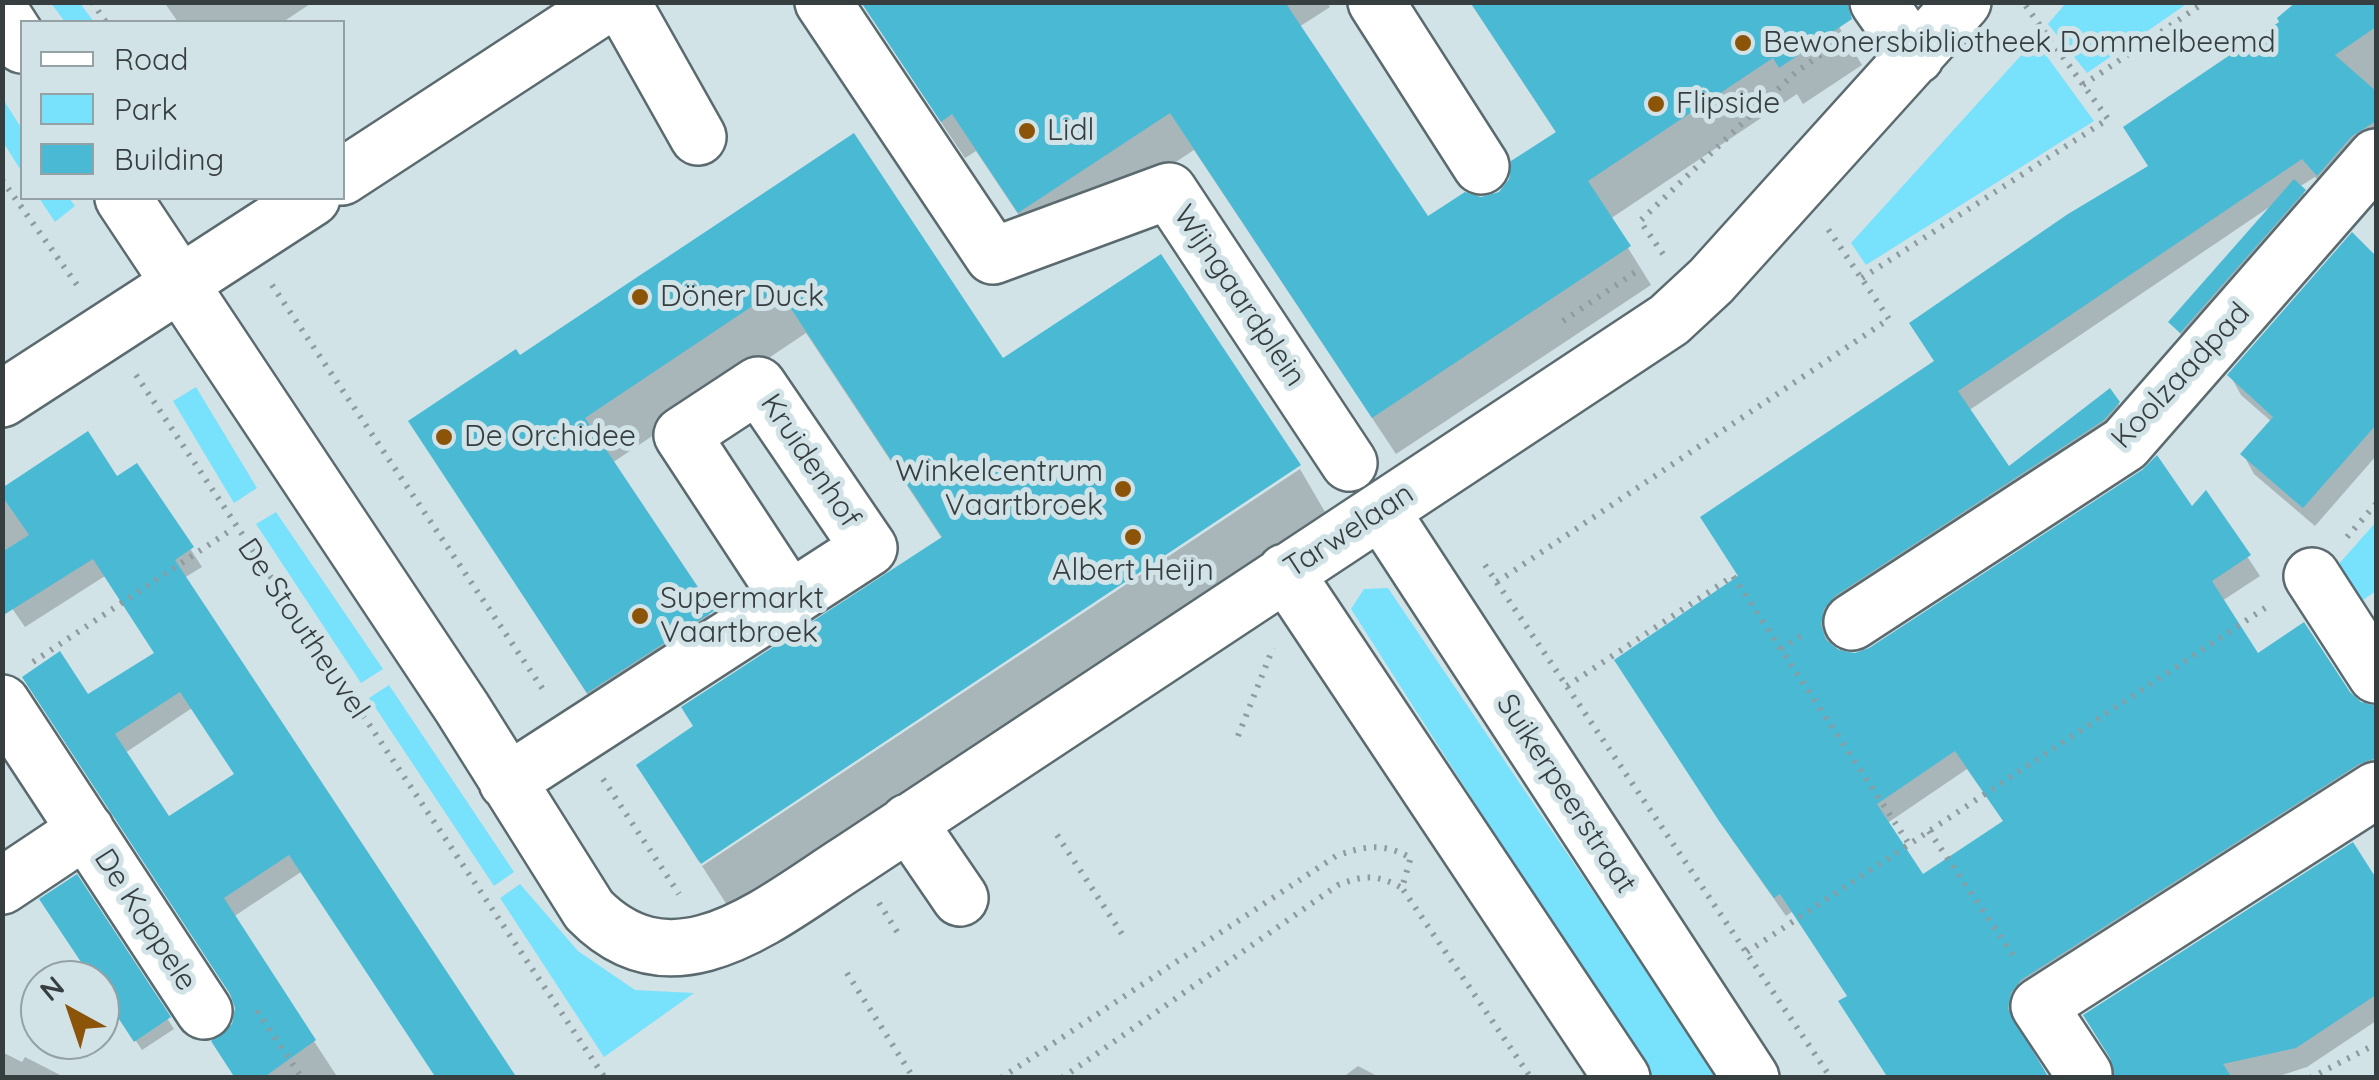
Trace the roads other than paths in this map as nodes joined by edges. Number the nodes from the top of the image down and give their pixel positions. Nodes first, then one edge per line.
1 (610, 2) edge
2 (622, 2) edge
3 (823, 2) edge
4 (1376, 2) edge
5 (1878, 2) edge
6 (1964, 2) edge
7 (2, 14) edge
8 (20, 42) edge
9 (1916, 56) junction
10 (698, 137) dead end
11 (2376, 156) edge
12 (1481, 166) dead end
13 (345, 175) edge
14 (123, 200) edge
15 (309, 200) edge
16 (179, 284) junction
17 (2, 398) edge
18 (1349, 463) dead end
19 (1381, 511) junction
20 (1286, 572) junction
21 (2312, 576) road end
22 (790, 598) dead end
23 (1852, 622) dead end
24 (2376, 674) edge
25 (11, 687) edge
26 (506, 782) junction
27 (2376, 790) edge
28 (908, 822) junction
29 (86, 830) junction
30 (2, 886) edge
31 (960, 898) dead end
32 (204, 1011) dead end
33 (2084, 1074) dead end
34 (1622, 1078) edge
35 (1751, 1078) edge

1 - 13 street
2 - 10 street
3 - 18 street, Wijngaardplein
4 - 12 street
5 - 9 street
6 - 9 street, Tarwelaan
7 - 8 street
9 - 19 street, Tarwelaan
11 - 23 street, Koolzaadpad
14 - 16 street
15 - 16 street
16 - 17 street
16 - 26 street
19 - 20 street, Tarwelaan
19 - 35 street, Suikerpeerstraat
20 - 28 street, Tarwelaan
20 - 34 street
21 - 24 street
22 - 26 street
25 - 29 street, De Koppele
26 - 28 street, Tarwelaan
27 - 33 street
28 - 31 street
29 - 30 street, De Koppele
29 - 32 street, De Koppele

